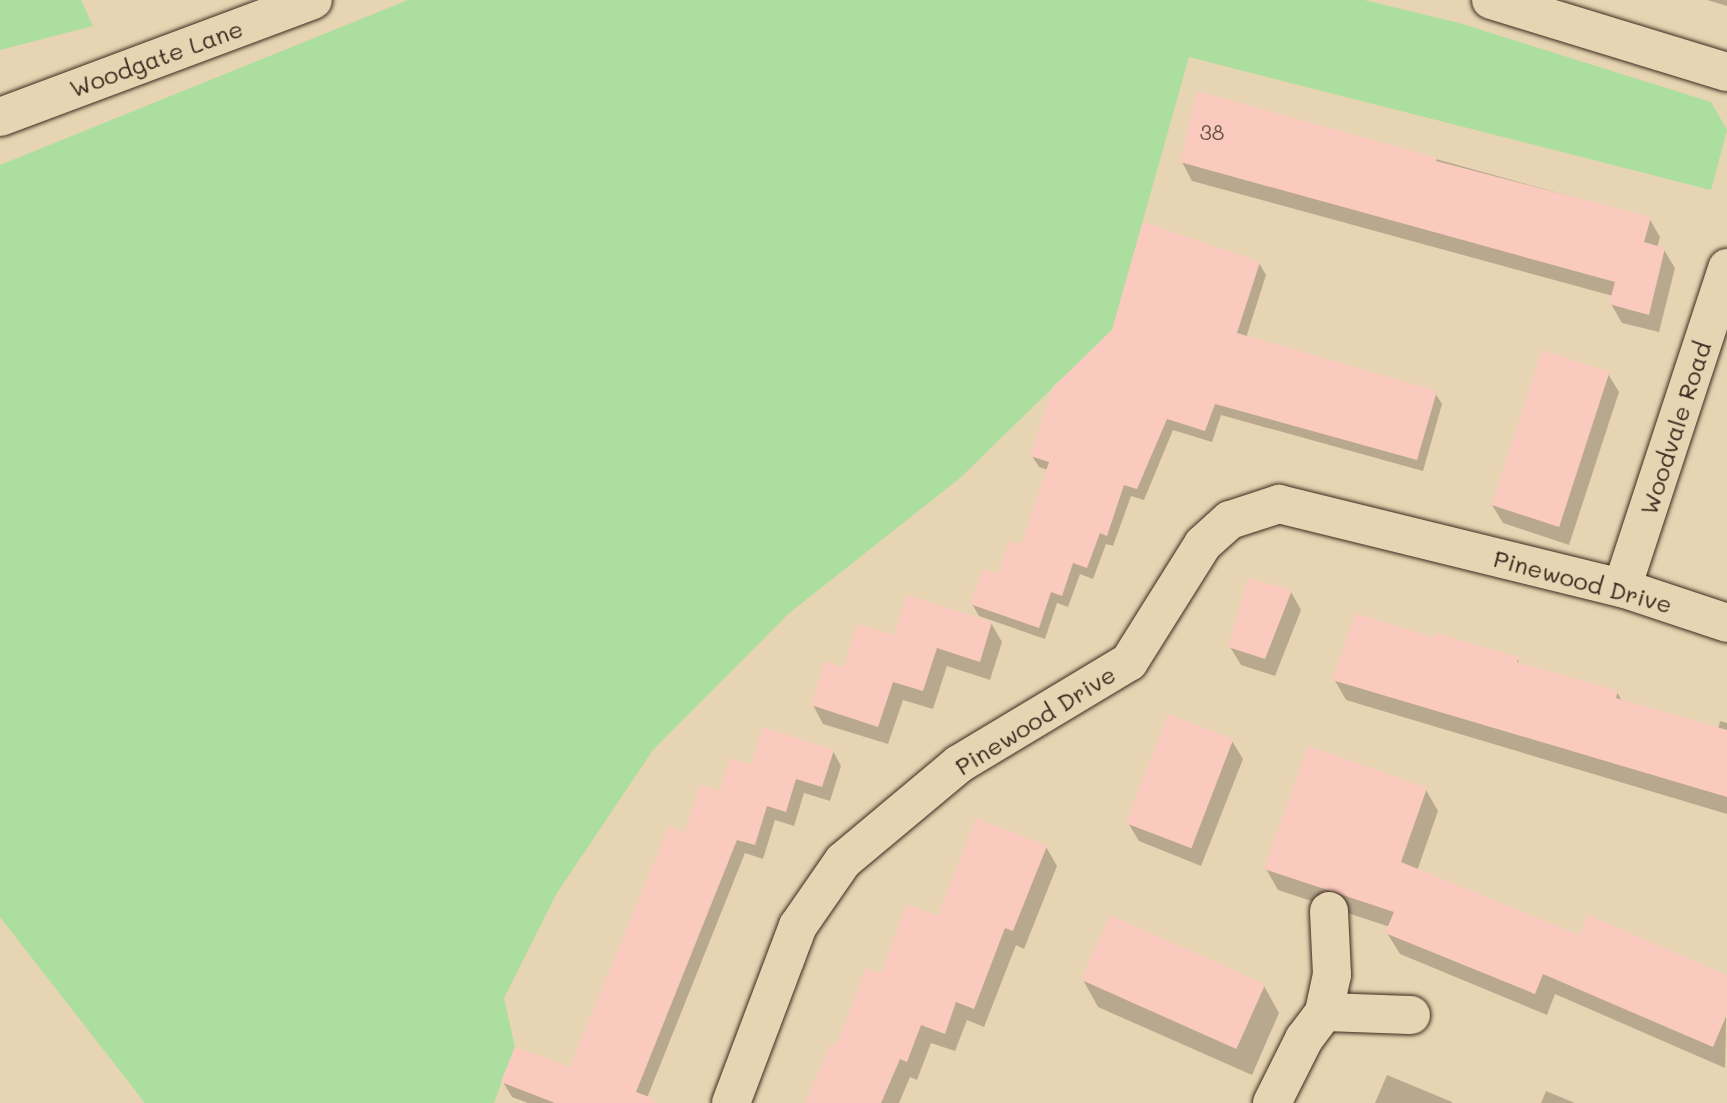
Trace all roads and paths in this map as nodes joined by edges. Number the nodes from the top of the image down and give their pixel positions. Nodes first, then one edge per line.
1 (313, 0) edge
2 (1509, 2) edge
3 (1727, 72) edge
4 (0, 117) edge
5 (1727, 268) edge
6 (1622, 588) junction
7 (1727, 623) edge
8 (1329, 911) dead end
9 (1324, 1012) junction
10 (1412, 1015) dead end
11 (731, 1103) edge
12 (1272, 1103) edge

1 - 4 street, Woodgate Lane
2 - 3 street
5 - 6 street, Woodvale Road
6 - 7 street, Pinewood Drive
6 - 11 street, Pinewood Drive
8 - 9 street
9 - 10 street
9 - 12 street

